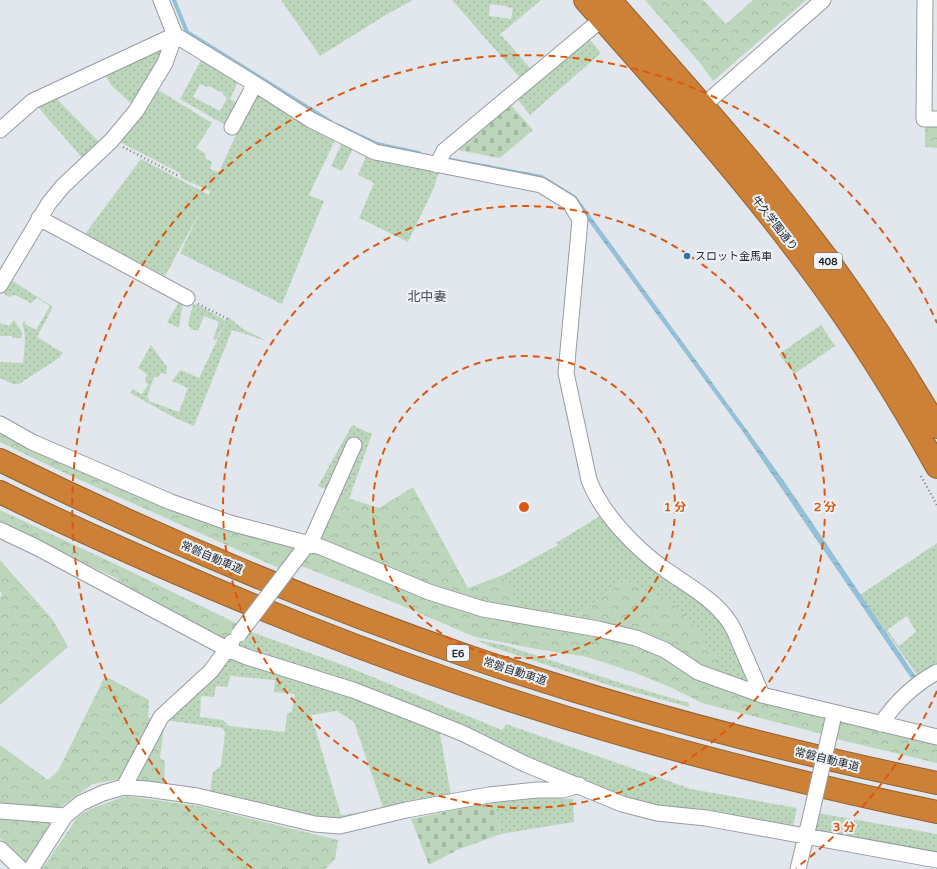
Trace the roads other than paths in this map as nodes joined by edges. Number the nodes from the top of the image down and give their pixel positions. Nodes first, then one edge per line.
1 (161, 0) edge
2 (585, 0) edge
3 (823, 0) edge
4 (925, 0) edge
5 (606, 9) edge
6 (175, 35) junction
7 (255, 84) junction
8 (696, 112) junction
9 (937, 119) edge
10 (232, 127) dead end
11 (0, 130) edge
12 (437, 165) junction
13 (39, 218) junction
14 (0, 282) edge
15 (187, 298) road end
16 (0, 424) edge
17 (937, 427) edge
18 (354, 445) dead end
19 (0, 460) edge
20 (937, 467) edge
21 (0, 492) edge
22 (0, 530) edge
23 (309, 543) junction
24 (227, 648) junction
25 (937, 672) edge
26 (762, 695) junction
27 (834, 716) junction
28 (881, 724) junction
29 (937, 737) edge
30 (937, 783) edge
31 (579, 785) junction
32 (124, 787) junction
33 (0, 811) edge
34 (937, 812) edge
35 (65, 816) junction
36 (807, 832) junction
37 (0, 849) edge
38 (937, 860) edge
39 (21, 869) edge
40 (31, 869) edge
41 (798, 869) edge

1 - 6 street
2 - 5 highway, 牛久学園通り / 408
3 - 8 street
4 - 9 street
5 - 8 highway, 牛久学園通り / 408
5 - 12 street
6 - 7 street
6 - 11 street
6 - 13 street
7 - 10 street
7 - 12 street
8 - 17 highway, 牛久学園通り / 408
8 - 20 highway, 牛久学園通り / 408
12 - 26 street
13 - 14 street
13 - 15 street
16 - 23 street
18 - 23 street
19 - 30 highway, 常磐自動車道 / E6
21 - 34 highway
22 - 24 street
23 - 24 street, bridge
23 - 26 street
24 - 31 street
24 - 32 street
25 - 28 street
26 - 27 street
27 - 28 street
27 - 36 street, bridge
28 - 29 street
31 - 32 street
31 - 36 street
32 - 35 street
33 - 35 street
35 - 40 street
36 - 38 street
36 - 41 street
37 - 39 street

